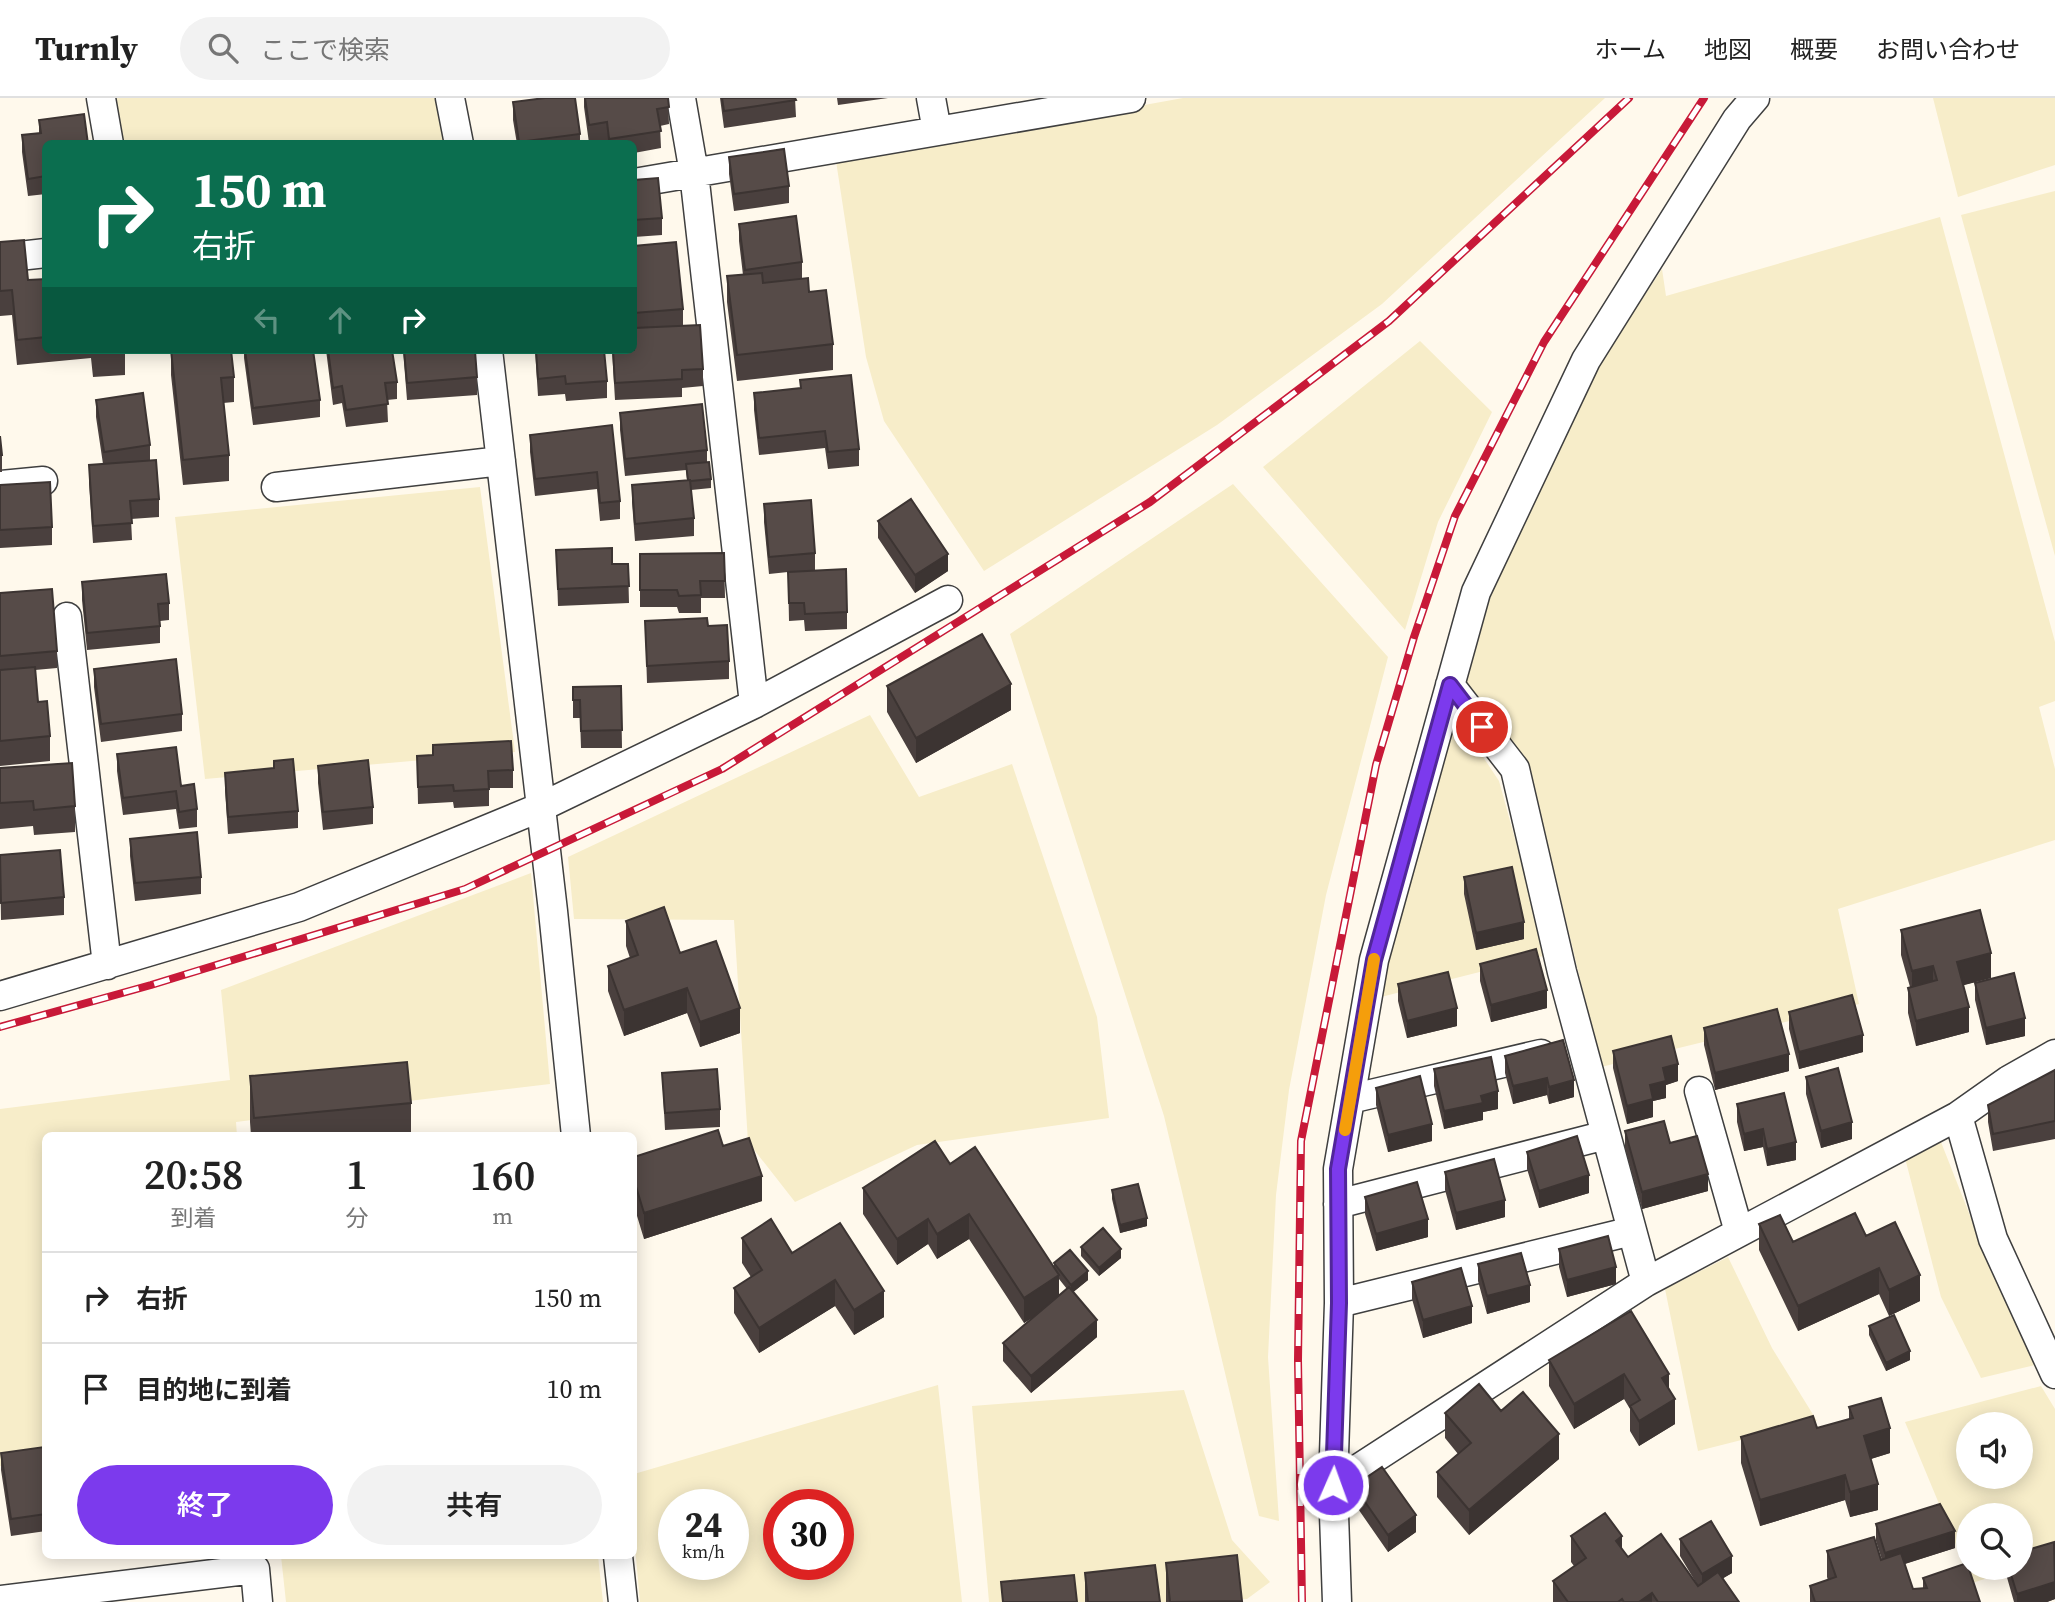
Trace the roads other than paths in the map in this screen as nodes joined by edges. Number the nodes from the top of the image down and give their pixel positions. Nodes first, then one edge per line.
1 (101, 98) edge
2 (450, 98) edge
3 (681, 98) edge
4 (931, 98) edge
5 (1131, 98) edge
6 (1755, 98) edge
7 (937, 131) junction
8 (108, 140) edge
9 (458, 140) edge
10 (694, 173) junction
11 (637, 182) edge
12 (42, 253) edge
13 (0, 258) edge
14 (488, 354) edge
15 (501, 461) junction
16 (43, 481) edge
17 (0, 485) edge
18 (276, 487) dead end
19 (948, 600) dead end
20 (66, 617) dead end
21 (1450, 685) junction
22 (754, 704) junction
23 (541, 807) junction
24 (107, 965) junction
25 (0, 996) edge
26 (1582, 1044) junction
27 (2055, 1054) edge
28 (1699, 1091) dead end
29 (1350, 1099) junction
30 (1958, 1116) junction
31 (576, 1132) edge
32 (1606, 1135) junction
33 (1338, 1204) junction
34 (1632, 1231) junction
35 (1739, 1232) junction
36 (1646, 1282) junction
37 (1339, 1303) junction
38 (2055, 1374) edge
39 (1333, 1485) junction
40 (618, 1559) edge
41 (0, 1600) edge
42 (258, 1602) edge
43 (623, 1602) edge
44 (1337, 1602) edge

1 - 8 street
2 - 9 street
3 - 10 street
4 - 7 street
5 - 7 street
6 - 21 street
7 - 10 street
10 - 11 street
10 - 22 street
12 - 13 street
14 - 15 street
15 - 18 street
15 - 23 street
16 - 17 street
19 - 22 street
20 - 24 street
21 - 26 street
21 - 29 street
22 - 23 street
23 - 24 street
23 - 31 street
24 - 25 street
26 - 29 street
26 - 32 street
27 - 30 street
28 - 35 street
29 - 33 street
30 - 35 street
30 - 38 street
32 - 33 street
32 - 34 street
33 - 37 street
34 - 36 street
34 - 37 street
35 - 36 street
36 - 39 street
37 - 39 street
39 - 44 street
40 - 43 street
41 - 42 street

